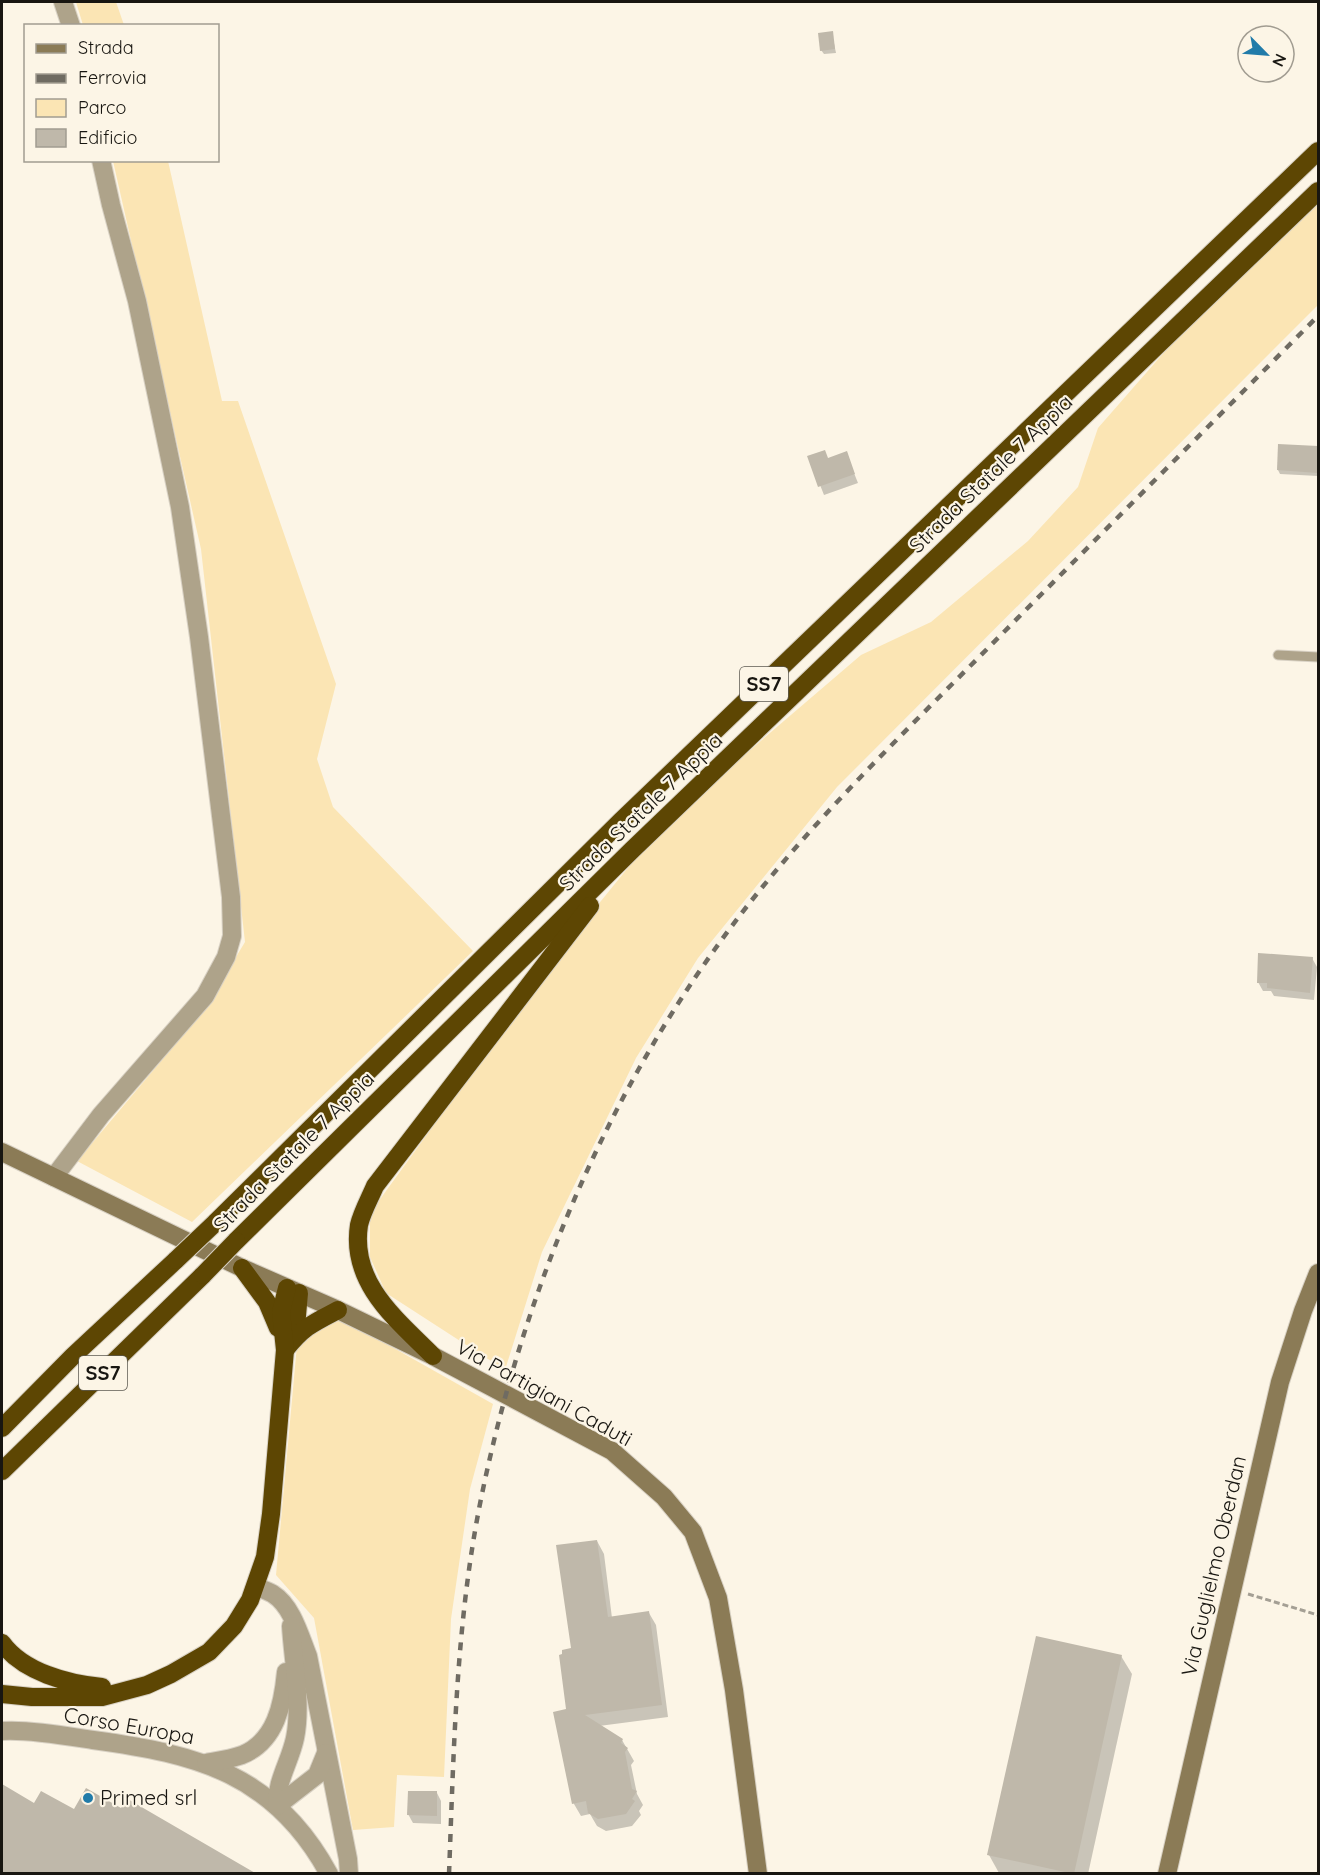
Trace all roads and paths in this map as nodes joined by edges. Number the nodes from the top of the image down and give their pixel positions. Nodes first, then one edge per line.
1 (63, 2) edge
2 (70, 24) edge
3 (1318, 151) edge
4 (102, 162) edge
5 (1318, 191) edge
6 (1278, 655) dead end
7 (1318, 657) edge
8 (632, 850) junction
9 (2, 1152) edge
10 (54, 1178) junction
11 (242, 1268) junction
12 (1318, 1273) edge
13 (293, 1290) junction
14 (338, 1310) junction
15 (285, 1350) junction
16 (73, 1356) junction
17 (433, 1356) junction
18 (113, 1364) junction
19 (2, 1410) edge
20 (2, 1428) edge
21 (2, 1471) edge
22 (2, 1481) edge
23 (256, 1586) junction
24 (1232, 1588) junction
25 (1318, 1615) edge
26 (290, 1621) junction
27 (2, 1643) edge
28 (131, 1689) junction
29 (2, 1694) edge
30 (2, 1731) edge
31 (326, 1753) junction
32 (206, 1763) junction
33 (277, 1806) junction
34 (329, 1874) edge
35 (349, 1874) edge
36 (758, 1874) edge
37 (1167, 1874) edge

1 - 2 street
3 - 16 highway, Strada Statale 7 Appia / SS7, bridge
4 - 10 street
5 - 8 highway, Strada Statale 7 Appia / SS7
6 - 7 lane
8 - 17 highway
8 - 18 highway, Strada Statale 7 Appia / SS7, bridge
9 - 10 main road, Via Partigiani Caduti
10 - 11 main road, Via Partigiani Caduti
11 - 13 main road, Via Partigiani Caduti
11 - 15 highway
12 - 24 main road, Via Guglielmo Oberdan
13 - 14 main road, Via Partigiani Caduti
13 - 15 highway
14 - 15 highway
14 - 17 main road, Via Partigiani Caduti
15 - 23 highway
16 - 19 highway
16 - 20 highway, Strada Statale 7 Appia / SS7
17 - 36 main road, Via Partigiani Caduti
18 - 21 highway, Strada Statale 7 Appia / SS7
18 - 22 highway
23 - 26 street
23 - 28 highway
24 - 25 path
24 - 37 main road, Via Guglielmo Oberdan
26 - 31 street
26 - 32 street
26 - 33 street
27 - 28 highway
28 - 29 highway
30 - 32 street, Corso Europa
31 - 33 street
31 - 35 street
32 - 33 street, Corso Europa
33 - 34 street, Corso Europa

